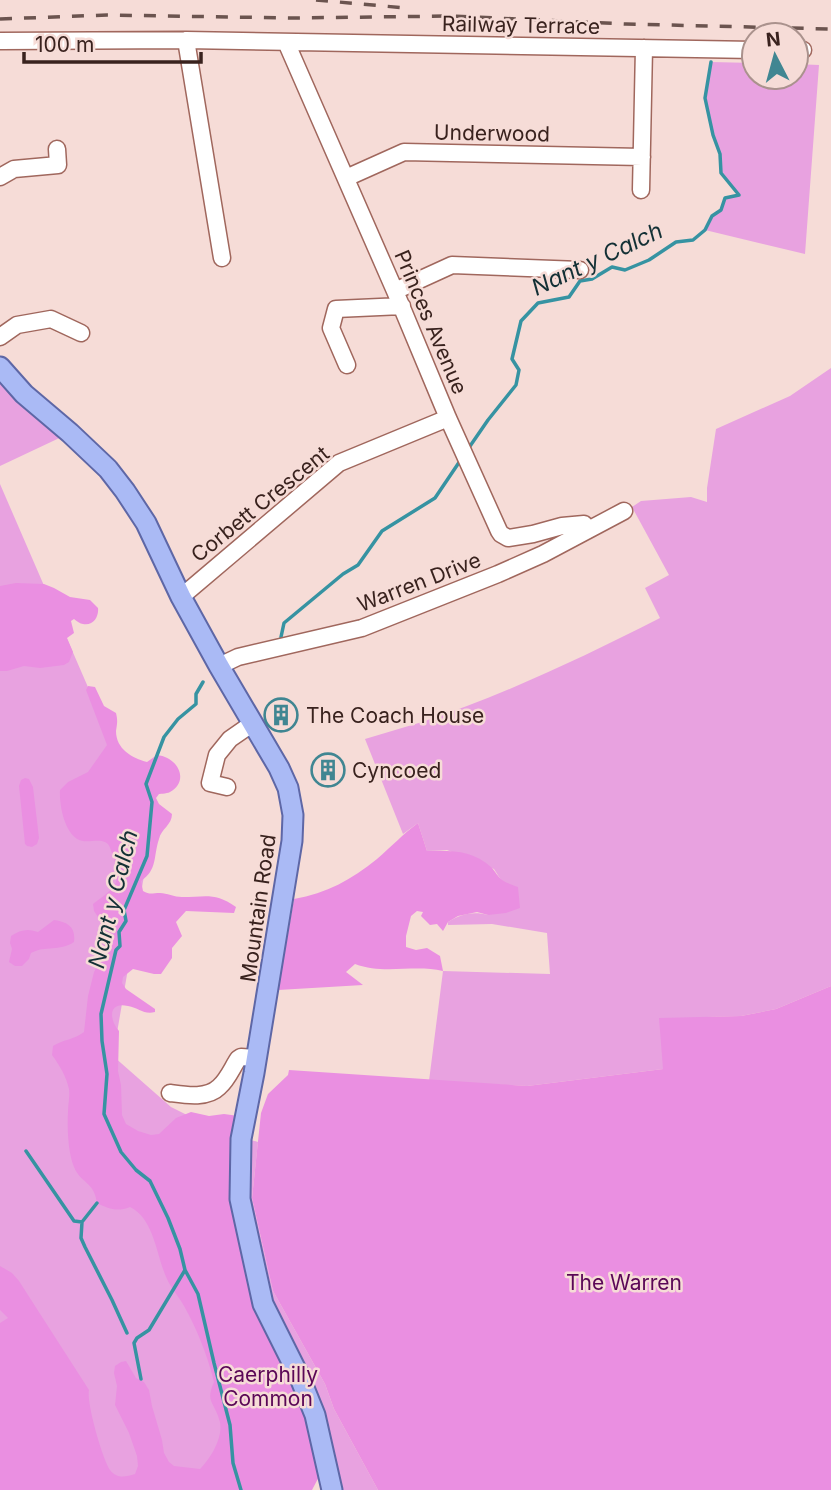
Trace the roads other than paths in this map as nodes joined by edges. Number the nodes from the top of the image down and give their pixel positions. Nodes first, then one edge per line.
1 (186, 40) junction
2 (0, 41) edge
3 (286, 42) junction
4 (644, 48) junction
5 (740, 50) edge
6 (57, 149) dead end
7 (642, 157) junction
8 (0, 177) edge
9 (346, 178) junction
10 (641, 190) dead end
11 (222, 258) dead end
12 (580, 270) dead end
13 (399, 298) junction
14 (81, 333) dead end
15 (0, 337) edge
16 (347, 365) dead end
17 (0, 367) edge
18 (448, 418) junction
19 (624, 510) dead end
20 (588, 529) junction
21 (181, 597) junction
22 (219, 666) junction
23 (253, 723) junction
24 (227, 787) dead end
25 (257, 1058) junction
26 (170, 1093) dead end
27 (332, 1490) edge

1 - 2 street, Railway Terrace
1 - 3 street, Railway Terrace
1 - 11 street
3 - 4 street, Railway Terrace
3 - 9 street, Princes Avenue
4 - 5 street, Railway Terrace
4 - 7 street
6 - 8 street
7 - 9 street, Underwood
7 - 10 street
9 - 13 street, Princes Avenue
12 - 13 street
13 - 16 street
13 - 18 street, Princes Avenue
14 - 15 street
17 - 21 main road, Mountain Road
18 - 20 street, Princes Avenue
18 - 21 street, Corbett Crescent
19 - 20 street, Warren Drive
20 - 22 street, Warren Drive
21 - 22 main road, Mountain Road
22 - 23 main road, Mountain Road
23 - 24 street
23 - 25 main road, Mountain Road
25 - 26 street
25 - 27 main road, Mountain Road

